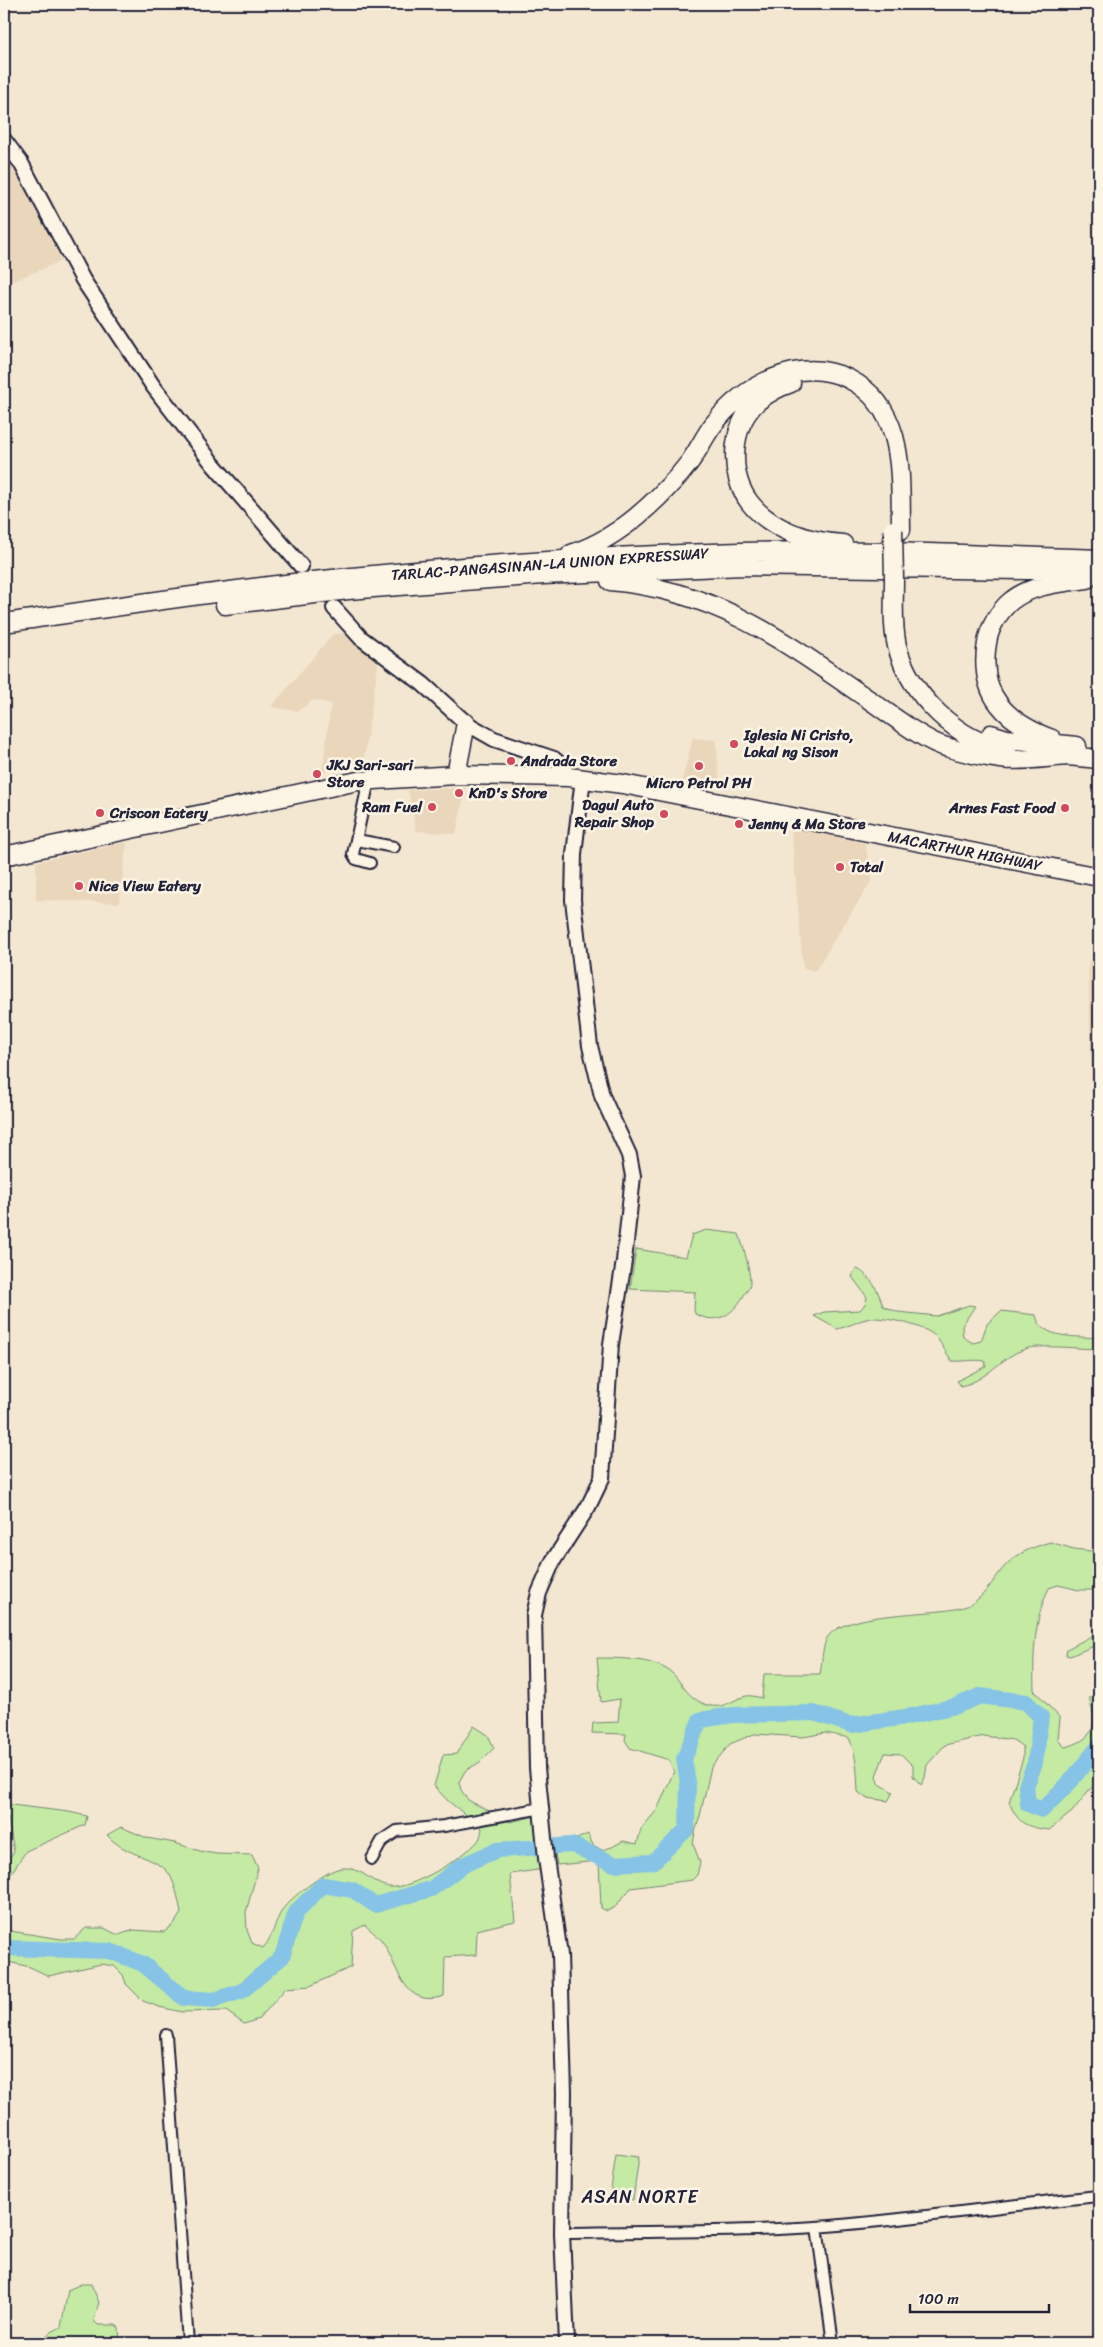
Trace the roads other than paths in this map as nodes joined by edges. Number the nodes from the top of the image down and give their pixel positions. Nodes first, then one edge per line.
1 (4, 140) edge
2 (897, 530) junction
3 (897, 552) junction
4 (1099, 559) edge
5 (301, 566) dead end
6 (546, 568) junction
7 (1099, 571) edge
8 (1099, 576) edge
9 (334, 608) dead end
10 (4, 622) edge
11 (4, 632) edge
12 (466, 722) junction
13 (1099, 746) edge
14 (1071, 751) junction
15 (1099, 758) edge
16 (456, 775) junction
17 (576, 778) junction
18 (370, 780) junction
19 (357, 840) junction
20 (394, 847) dead end
21 (4, 856) edge
22 (370, 863) dead end
23 (1099, 877) edge
24 (542, 1808) junction
25 (372, 1858) dead end
26 (166, 2035) dead end
27 (1099, 2196) edge
28 (817, 2227) junction
29 (562, 2233) junction
30 (188, 2343) edge
31 (567, 2343) edge
32 (833, 2343) edge

1 - 5 street
2 - 3 highway
2 - 6 highway
2 - 14 highway
3 - 4 highway, TARLAC-PANGASINAN-LA UNION EXPRESSWAY
3 - 6 highway, TARLAC-PANGASINAN-LA UNION EXPRESSWAY
6 - 7 highway, TARLAC-PANGASINAN-LA UNION EXPRESSWAY
6 - 10 highway, TARLAC-PANGASINAN-LA UNION EXPRESSWAY
6 - 11 highway, TARLAC-PANGASINAN-LA UNION EXPRESSWAY
6 - 14 highway
8 - 14 highway
9 - 12 street
12 - 16 highway
12 - 17 street
13 - 14 highway
14 - 15 highway
16 - 17 highway, MACARTHUR HIGHWAY
16 - 18 highway, MACARTHUR HIGHWAY
17 - 23 highway, MACARTHUR HIGHWAY
17 - 24 street
18 - 19 street
18 - 21 highway, MACARTHUR HIGHWAY
19 - 20 street
19 - 22 street
24 - 25 street
24 - 29 street
26 - 30 street
27 - 28 street
28 - 29 street
28 - 32 street
29 - 31 street

